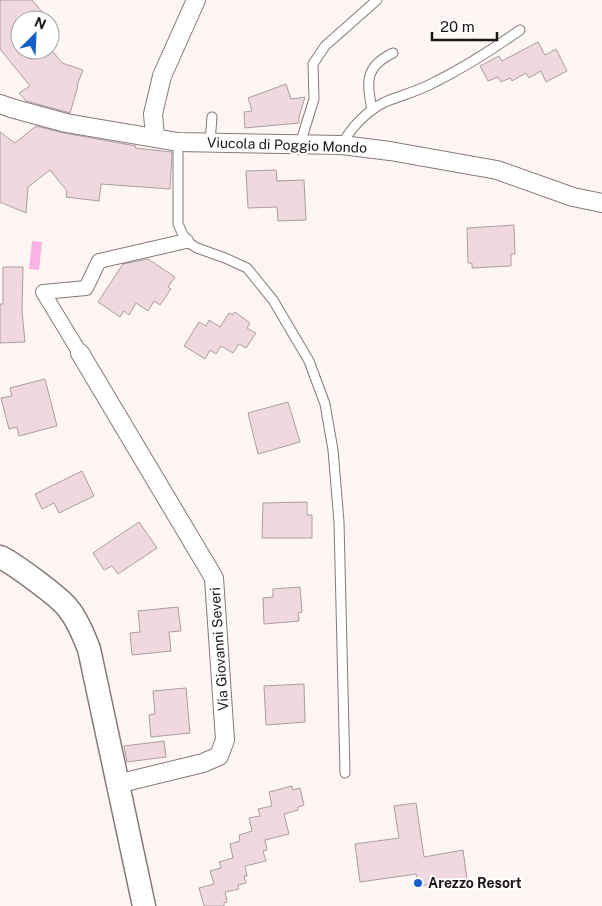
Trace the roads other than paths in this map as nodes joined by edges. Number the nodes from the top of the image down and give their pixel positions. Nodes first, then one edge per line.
1 (196, 0) edge
2 (377, 0) edge
3 (520, 30) dead end
4 (393, 53) dead end
5 (0, 104) edge
6 (372, 110) junction
7 (212, 117) dead end
8 (155, 137) junction
9 (178, 142) junction
10 (210, 142) junction
11 (300, 144) junction
12 (342, 144) junction
13 (602, 203) edge
14 (186, 241) junction
15 (80, 354) joint
16 (0, 556) edge
17 (345, 773) dead end
18 (117, 784) junction
19 (144, 906) edge

1 - 8 street
2 - 11 lane
3 - 6 lane
4 - 6 lane
5 - 8 street, Viucola di Poggio Mondo
6 - 12 lane
7 - 10 lane
8 - 9 street, Viucola di Poggio Mondo
9 - 10 street, Viucola di Poggio Mondo
9 - 14 lane
10 - 11 street, Viucola di Poggio Mondo
11 - 12 street, Viucola di Poggio Mondo
12 - 13 street, Viucola di Poggio Mondo
14 - 15 street
14 - 17 lane
15 - 18 street, Via Giovanni Severi
16 - 18 street
18 - 19 street

